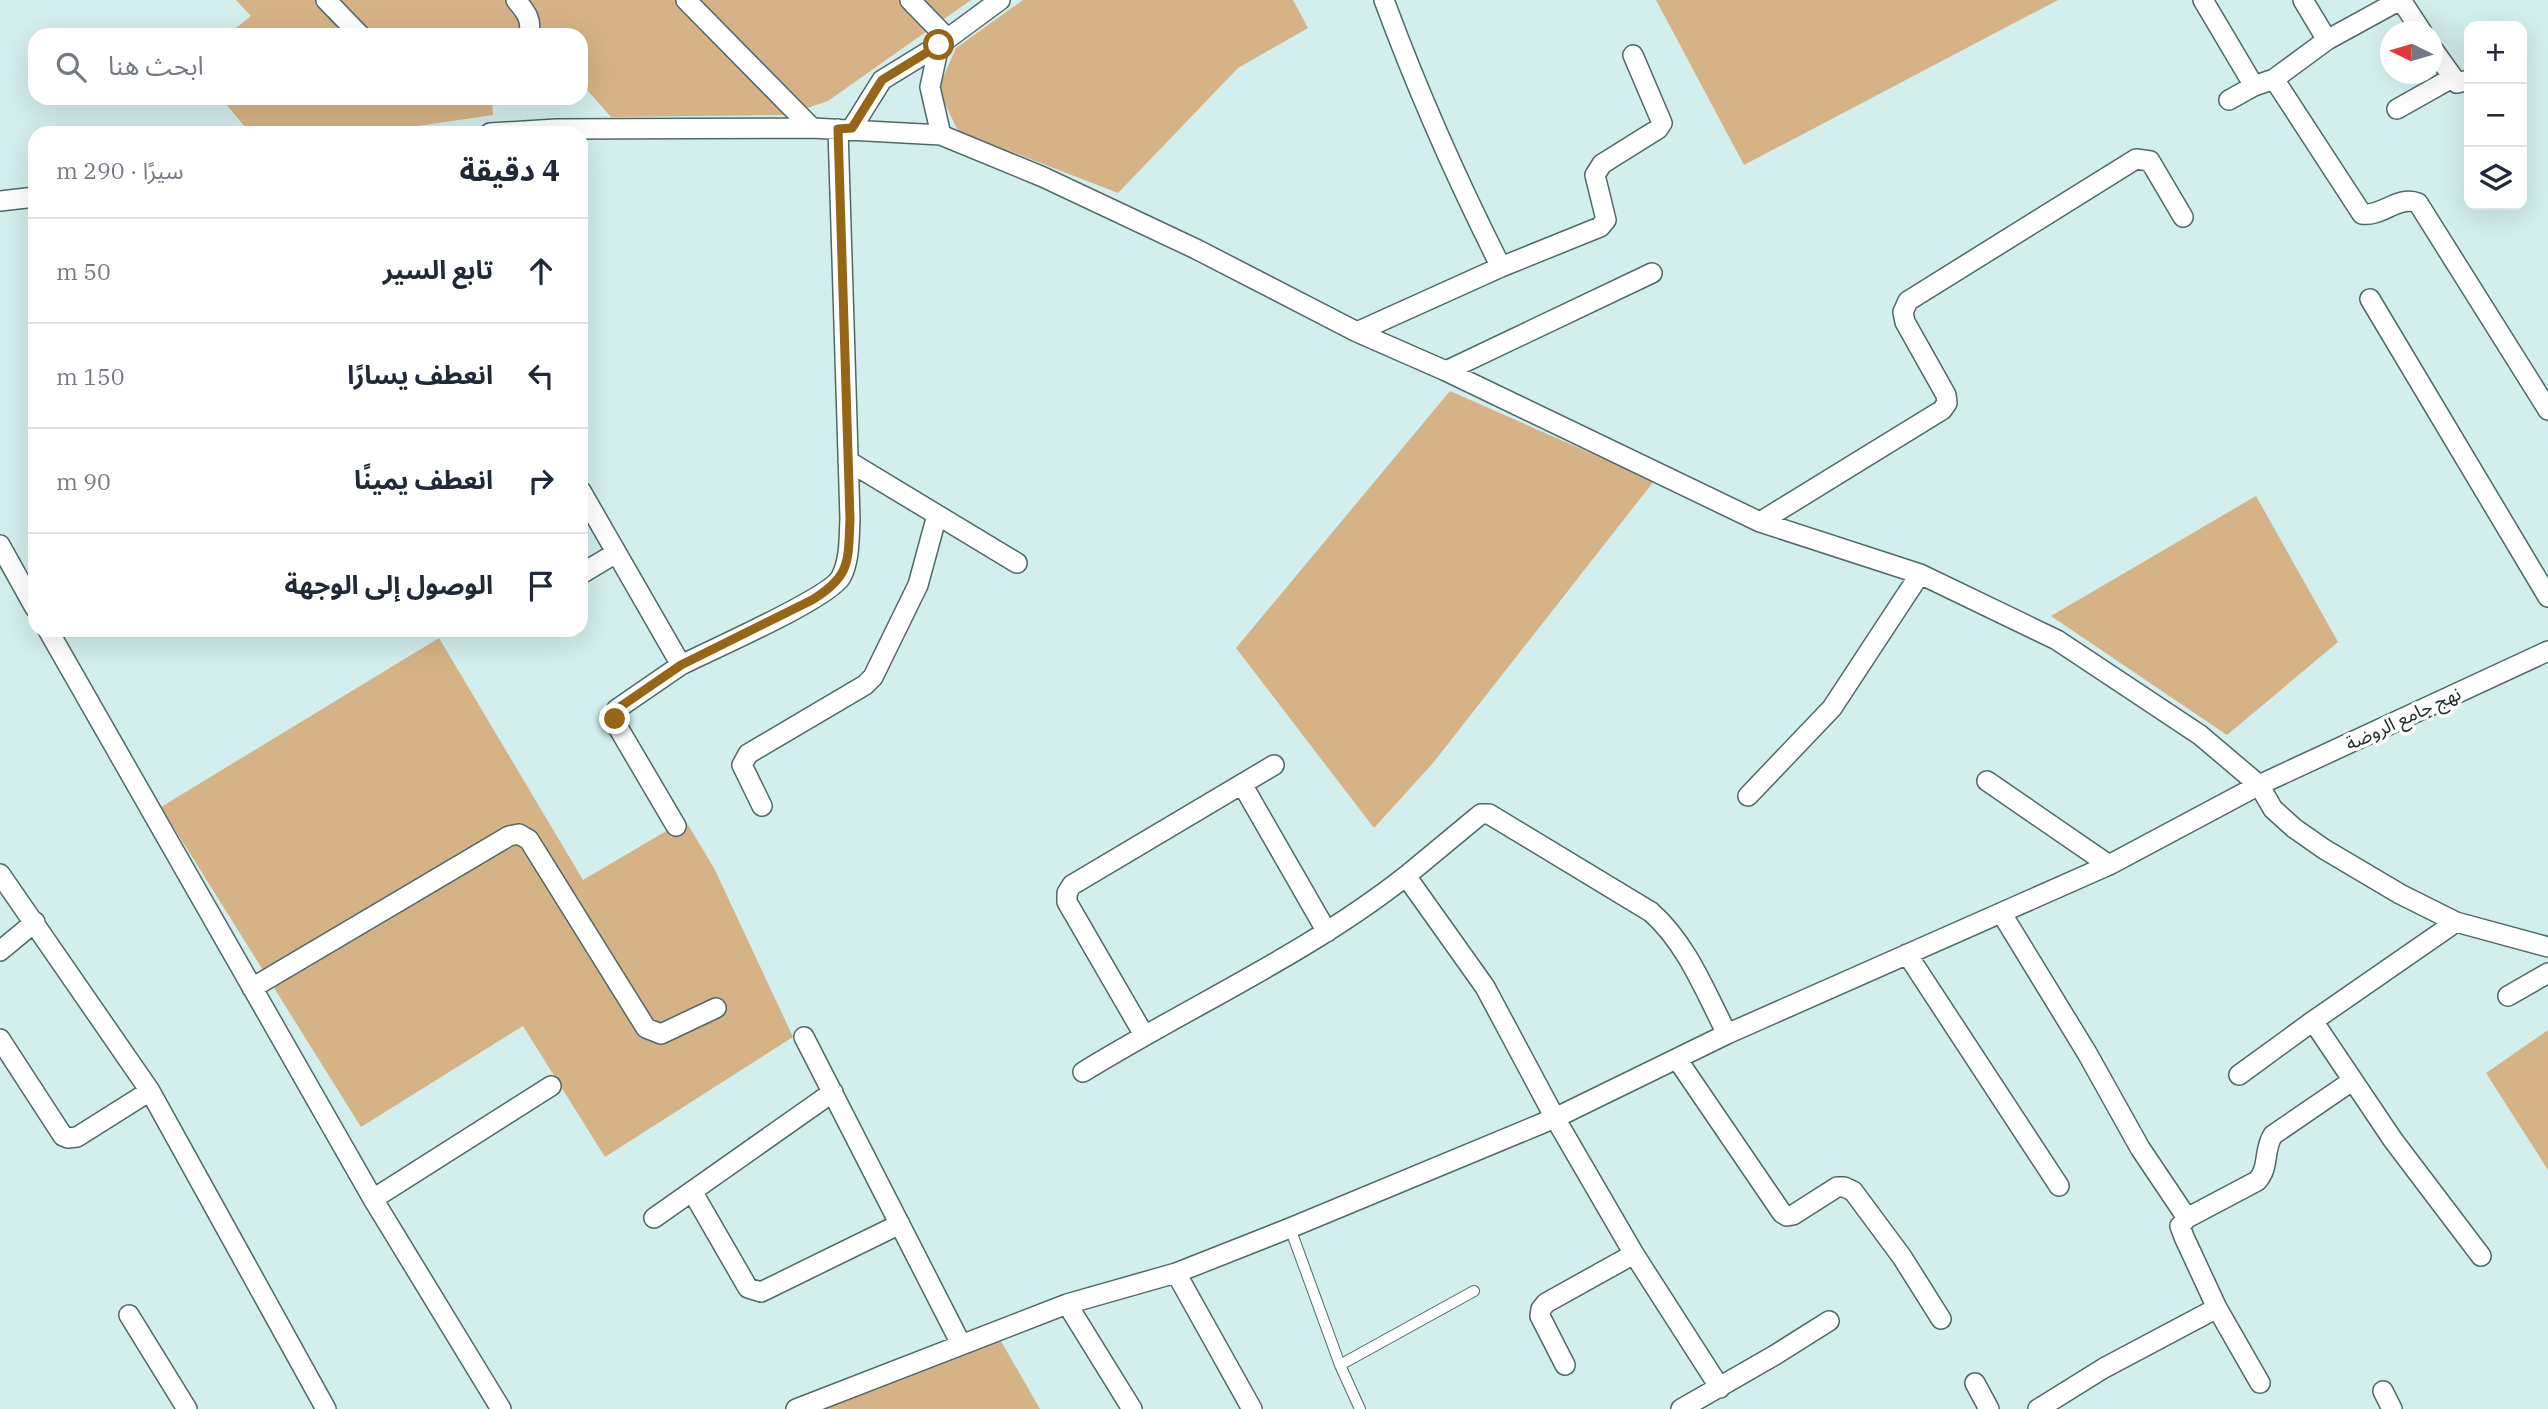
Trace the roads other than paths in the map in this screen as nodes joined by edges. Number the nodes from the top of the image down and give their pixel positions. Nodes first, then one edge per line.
1 (326, 0) edge
2 (516, 0) edge
3 (686, 0) edge
4 (910, 0) edge
5 (1000, 0) edge
6 (1384, 0) edge
7 (2203, 0) edge
8 (2303, 0) edge
9 (2400, 0) edge
10 (2414, 21) edge
11 (353, 28) edge
12 (530, 28) edge
13 (2327, 40) junction
14 (943, 41) junction
15 (1633, 55) dead end
16 (2443, 60) edge
17 (2274, 79) junction
18 (2461, 79) edge
19 (2253, 86) junction
20 (2228, 100) dead end
21 (2397, 109) dead end
22 (812, 128) junction
23 (845, 129) junction
24 (588, 130) edge
25 (941, 135) junction
26 (28, 198) edge
27 (0, 201) edge
28 (2183, 217) dead end
29 (1501, 267) junction
30 (1652, 273) dead end
31 (2370, 299) dead end
32 (1357, 332) junction
33 (1446, 371) junction
34 (2548, 410) edge
35 (848, 461) junction
36 (588, 503) edge
37 (937, 515) junction
38 (1760, 522) junction
39 (0, 545) edge
40 (616, 553) junction
41 (1017, 563) dead end
42 (588, 569) edge
43 (1920, 574) junction
44 (28, 595) edge
45 (2548, 597) edge
46 (52, 637) edge
47 (2548, 650) edge
48 (681, 665) junction
49 (1274, 765) dead end
50 (1987, 780) dead end
51 (1242, 784) junction
52 (2259, 785) junction
53 (1748, 796) dead end
54 (762, 806) dead end
55 (676, 826) dead end
56 (2109, 864) junction
57 (0, 874) edge
58 (1406, 876) junction
59 (2002, 914) junction
60 (35, 922) junction
61 (2456, 922) junction
62 (1327, 932) junction
63 (2548, 947) edge
64 (0, 951) edge
65 (1907, 954) junction
66 (2548, 973) edge
67 (252, 988) junction
68 (2508, 996) dead end
69 (716, 1008) dead end
70 (2312, 1021) junction
71 (1727, 1034) junction
72 (1144, 1035) junction
73 (804, 1037) dead end
74 (0, 1039) edge
75 (1677, 1059) junction
76 (1083, 1072) dead end
77 (2239, 1075) dead end
78 (2352, 1081) junction
79 (551, 1086) dead end
80 (150, 1091) junction
81 (833, 1091) junction
82 (1555, 1118) junction
83 (2059, 1186) dead end
84 (692, 1191) junction
85 (373, 1199) junction
86 (654, 1218) dead end
87 (2187, 1218) junction
88 (900, 1224) junction
89 (1290, 1228) junction
90 (1634, 1254) junction
91 (2481, 1256) dead end
92 (1176, 1273) junction
93 (1474, 1291) dead end
94 (1067, 1304) junction
95 (2217, 1308) junction
96 (129, 1315) dead end
97 (1941, 1319) dead end
98 (1829, 1321) dead end
99 (961, 1344) junction
100 (1565, 1365) dead end
101 (1340, 1366) junction
102 (1975, 1383) dead end
103 (2260, 1383) dead end
104 (1720, 1388) junction
105 (2383, 1391) dead end
106 (187, 1409) edge
107 (326, 1409) edge
108 (501, 1409) edge
109 (796, 1409) edge
110 (1132, 1409) edge
111 (1252, 1409) edge
112 (1360, 1409) edge
113 (1681, 1409) edge
114 (1989, 1409) edge
115 (2038, 1409) edge
116 (2392, 1409) edge

1 - 11 street
2 - 12 street
3 - 22 street
4 - 14 street
5 - 14 street
6 - 29 street
7 - 19 street
8 - 13 street
9 - 10 street
9 - 13 street
13 - 17 street
14 - 23 street
14 - 25 street
15 - 29 street
16 - 18 street
17 - 19 street
17 - 34 street
18 - 21 street
19 - 20 street
22 - 23 street
22 - 24 street
23 - 25 street
23 - 35 street
25 - 32 street
26 - 27 street
28 - 38 street
29 - 32 street
30 - 33 street
31 - 45 street
32 - 33 street
33 - 38 street
35 - 37 street
35 - 48 street
36 - 40 street
37 - 41 street
37 - 54 street
38 - 43 street
39 - 44 street
40 - 42 street
40 - 48 street
43 - 52 street
43 - 53 street
46 - 67 street
47 - 52 street, نهج جامع الروضة
48 - 55 street
49 - 51 street
50 - 56 street
51 - 62 street
51 - 72 street
52 - 56 street, نهج جامع الروضة
52 - 61 street
56 - 59 street, نهج جامع الروضة
57 - 60 street
58 - 62 street
58 - 71 street
58 - 82 street
59 - 65 street, نهج جامع الروضة
59 - 87 street
60 - 64 street
60 - 80 street
61 - 63 street
61 - 70 street
62 - 72 street
65 - 71 street, نهج جامع الروضة
65 - 83 street
66 - 68 street
67 - 69 street
67 - 85 street
70 - 77 street
70 - 78 street
71 - 75 street, نهج جامع الروضة
72 - 76 street
73 - 81 street
74 - 80 street
75 - 82 street, نهج جامع الروضة
75 - 97 street
78 - 87 street
78 - 91 street
79 - 85 street
80 - 107 street
81 - 84 street
81 - 88 street
82 - 89 street, نهج جامع الروضة
82 - 90 street
84 - 86 street
84 - 88 street
85 - 108 street
87 - 95 street
88 - 99 street
89 - 92 street, نهج جامع الروضة
89 - 101 lane
90 - 100 street
90 - 104 street
92 - 94 street, نهج جامع الروضة
92 - 111 street
93 - 101 lane
94 - 99 street, نهج جامع الروضة
94 - 110 street
95 - 103 street
95 - 115 street
96 - 106 street
98 - 104 street
99 - 109 street, نهج جامع الروضة
101 - 112 lane
102 - 114 street
104 - 113 street
105 - 116 street

